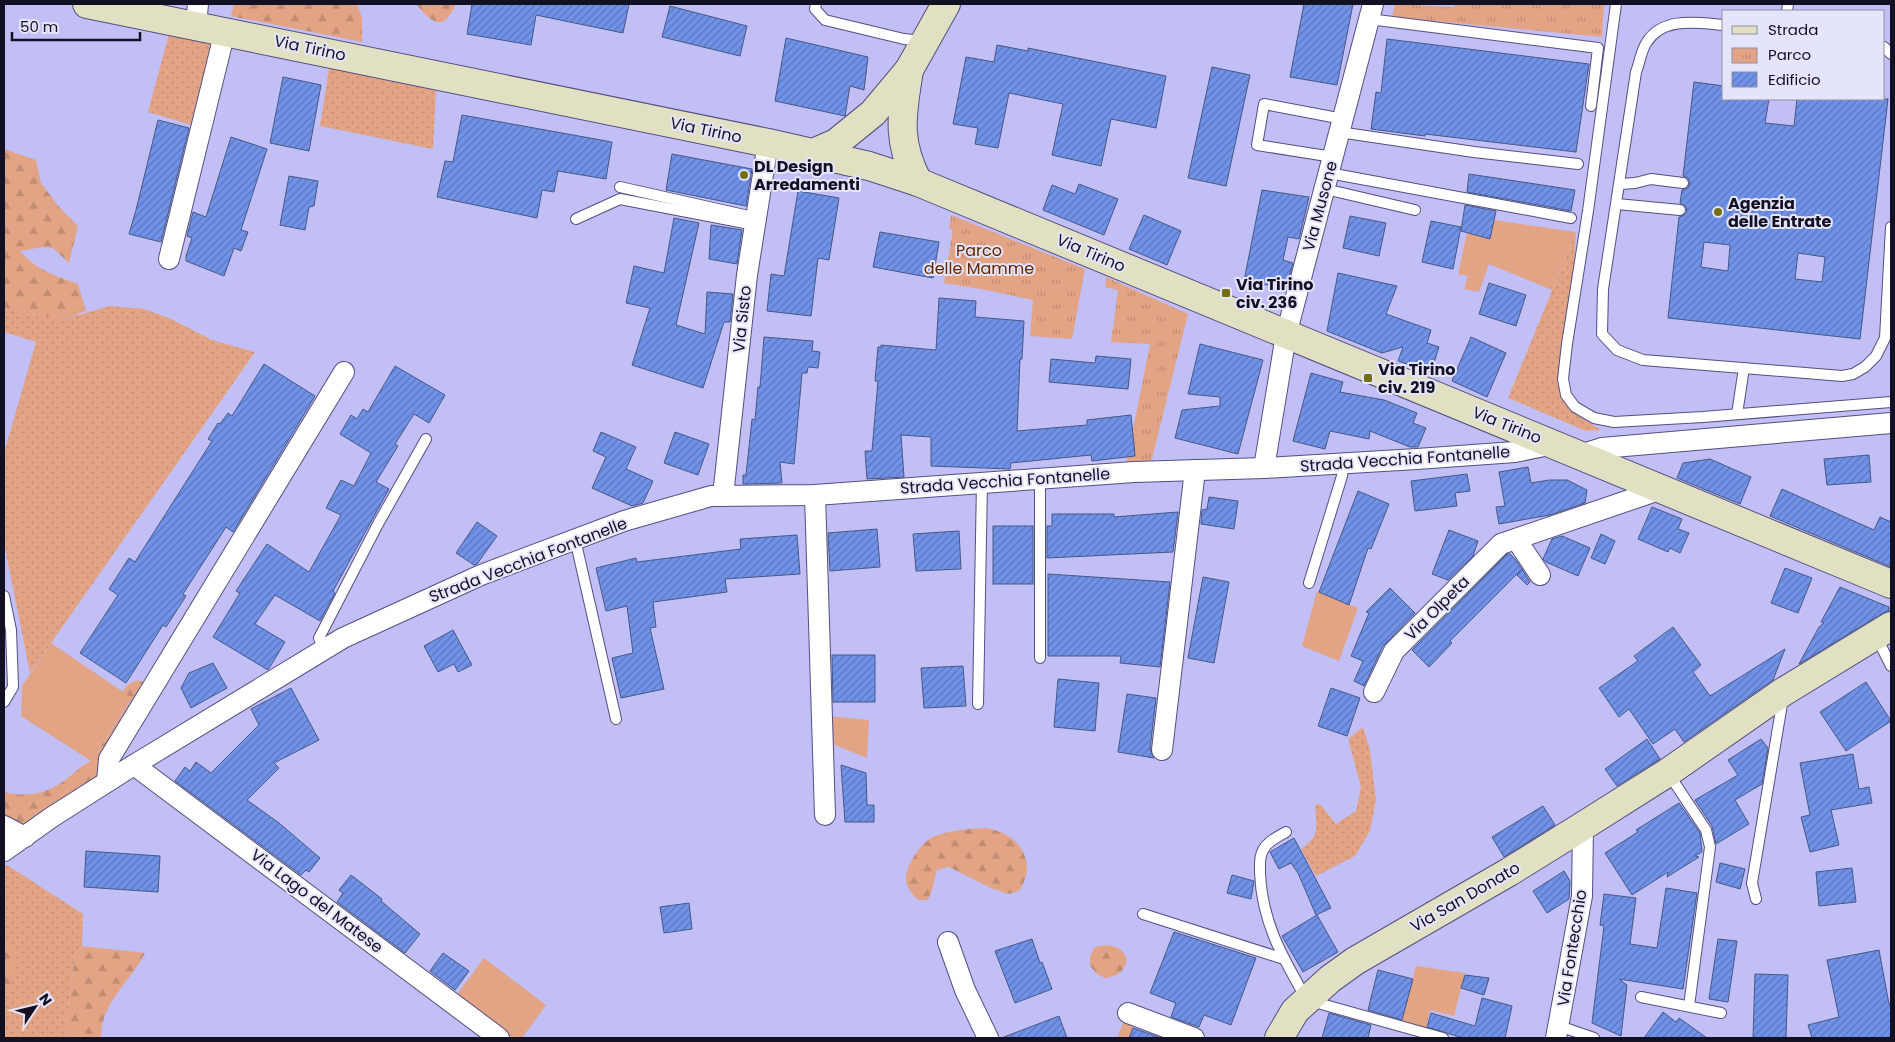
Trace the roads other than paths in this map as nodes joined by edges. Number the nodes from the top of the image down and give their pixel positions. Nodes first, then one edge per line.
1 (87, 4) edge
2 (816, 4) edge
3 (946, 4) edge
4 (1616, 4) edge
5 (1371, 12) edge
6 (197, 14) edge
7 (1722, 25) edge
8 (225, 31) junction
9 (924, 41) junction
10 (909, 70) junction
11 (1591, 106) dead end
12 (873, 113) junction
13 (902, 113) junction
14 (1341, 126) junction
15 (768, 143) junction
16 (813, 153) junction
17 (1578, 164) dead end
18 (868, 166) junction
19 (1329, 173) junction
20 (918, 182) junction
21 (1682, 183) dead end
22 (1621, 184) junction
23 (620, 187) dead end
24 (1617, 204) junction
25 (1415, 210) dead end
26 (1680, 210) dead end
27 (1570, 218) dead end
28 (576, 219) dead end
29 (755, 221) junction
30 (1891, 227) edge
31 (169, 259) dead end
32 (1286, 335) junction
33 (1744, 368) junction
34 (344, 372) dead end
35 (1891, 402) edge
36 (1738, 414) junction
37 (1891, 423) edge
38 (426, 439) dead end
39 (1554, 444) junction
40 (1580, 455) junction
41 (1343, 463) junction
42 (1264, 468) junction
43 (1195, 470) junction
44 (1040, 478) junction
45 (982, 482) junction
46 (1654, 486) junction
47 (814, 495) junction
48 (723, 496) junction
49 (1516, 539) junction
50 (575, 540) junction
51 (1540, 575) dead end
52 (1309, 583) dead end
53 (1891, 584) edge
54 (4, 596) edge
55 (1883, 631) edge
56 (324, 650) junction
57 (1040, 658) dead end
58 (1891, 666) edge
59 (1374, 692) dead end
60 (1783, 692) junction
61 (4, 702) edge
62 (978, 704) dead end
63 (616, 719) dead end
64 (1162, 750) dead end
65 (134, 765) junction
66 (1667, 772) junction
67 (107, 782) junction
68 (825, 815) dead end
69 (4, 826) edge
70 (1583, 826) junction
71 (1286, 832) dead end
72 (25, 836) junction
73 (4, 851) edge
74 (1756, 899) dead end
75 (1143, 914) dead end
76 (948, 942) dead end
77 (1284, 959) junction
78 (1641, 996) dead end
79 (1307, 1000) junction
80 (1689, 1001) junction
81 (1128, 1013) dead end
82 (1721, 1013) dead end
83 (1557, 1032) edge
84 (499, 1038) edge
85 (988, 1038) edge
86 (1194, 1038) edge
87 (1279, 1038) edge
88 (1443, 1038) edge
89 (1594, 1038) edge

1 - 6 street, Via Tirino
2 - 9 lane
3 - 9 street
4 - 36 lane
5 - 11 lane
5 - 14 street, Via Musone
6 - 8 street, Via Tirino
7 - 22 lane
8 - 15 street, Via Tirino
8 - 31 street
9 - 10 street
10 - 12 street
10 - 13 street
12 - 16 street
12 - 18 street
13 - 18 street
13 - 20 street
14 - 17 lane
14 - 19 street, Via Musone
14 - 19 lane
15 - 16 street, Via Tirino
15 - 29 street, Via Sisto
16 - 18 street, Via Tirino
18 - 20 street, Via Tirino
19 - 25 lane
19 - 27 lane
19 - 32 street, Via Musone
20 - 32 street, Via Tirino
21 - 22 lane
22 - 24 lane
23 - 29 lane
24 - 26 lane
24 - 33 lane
28 - 29 lane
29 - 48 street, Via Sisto
30 - 33 lane
32 - 39 street, Via Tirino
32 - 42 street, Via Musone
33 - 36 lane
34 - 67 street
35 - 36 lane
37 - 40 street
38 - 56 lane
39 - 40 street, Via Tirino
39 - 41 street, Strada Vecchia Fontanelle
40 - 46 street, Via Tirino
41 - 42 street, Strada Vecchia Fontanelle
41 - 52 lane
42 - 43 street, Strada Vecchia Fontanelle
43 - 44 street, Strada Vecchia Fontanelle
43 - 64 street
44 - 45 street, Strada Vecchia Fontanelle
44 - 57 lane
45 - 47 street, Strada Vecchia Fontanelle
45 - 62 lane
46 - 49 street, Via Olpeta
46 - 53 street, Via Tirino
47 - 48 street, Strada Vecchia Fontanelle
47 - 68 street
48 - 50 street, Strada Vecchia Fontanelle
49 - 51 street
49 - 59 street, Via Olpeta
50 - 56 street, Strada Vecchia Fontanelle
50 - 63 lane
54 - 61 lane
55 - 58 lane, Via San Donato
55 - 60 street, Via San Donato
56 - 65 street, Strada Vecchia Fontanelle
60 - 66 street, Via San Donato
60 - 74 lane
65 - 67 street, Strada Vecchia Fontanelle
65 - 84 street, Via Lago del Matese
66 - 70 street, Via San Donato
66 - 80 lane
67 - 72 street, Strada Vecchia Fontanelle
69 - 72 street
70 - 79 street, Via San Donato
70 - 83 street, Via Fontecchio
71 - 77 lane
72 - 73 street, Strada Vecchia Fontanelle
75 - 77 lane
76 - 85 street
77 - 79 lane
78 - 80 lane
79 - 87 street, Via San Donato
79 - 88 lane
80 - 82 lane
81 - 86 street
83 - 89 lane

